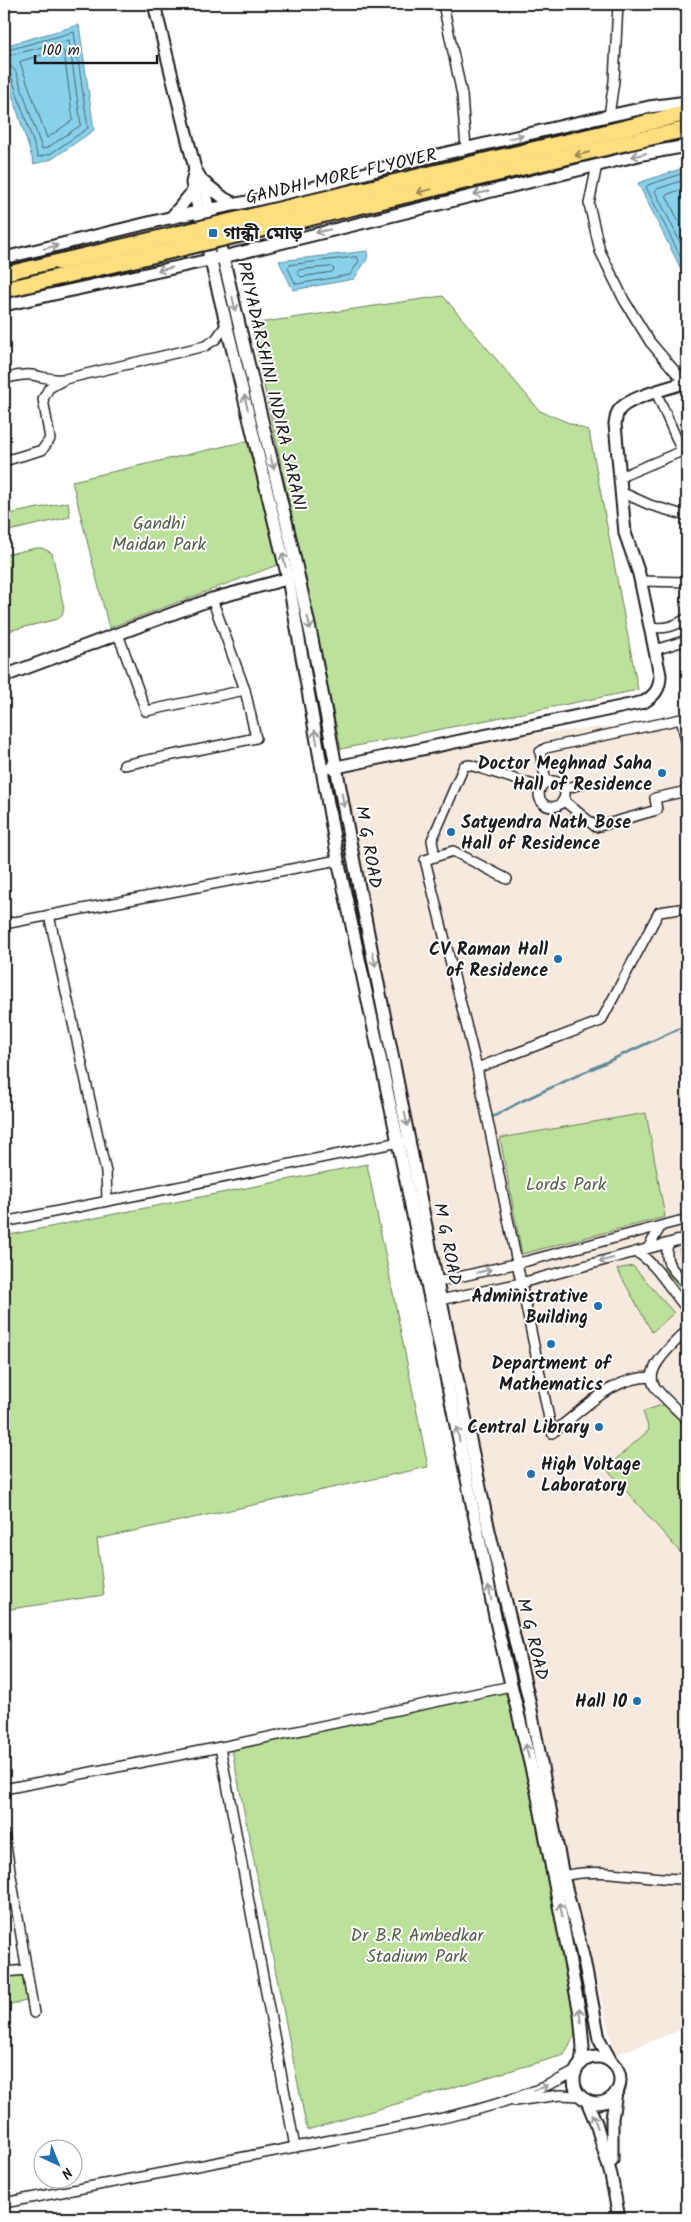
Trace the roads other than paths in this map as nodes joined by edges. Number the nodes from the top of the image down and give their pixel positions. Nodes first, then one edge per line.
1 (154, 4) edge
2 (443, 4) edge
3 (618, 4) edge
4 (687, 102) edge
5 (687, 113) edge
6 (609, 116) junction
7 (687, 129) edge
8 (627, 135) junction
9 (687, 146) edge
10 (466, 148) junction
11 (597, 165) junction
12 (195, 169) junction
13 (202, 181) junction
14 (194, 190) junction
15 (235, 204) junction
16 (204, 210) junction
17 (171, 218) junction
18 (241, 252) junction
19 (223, 257) junction
20 (4, 258) edge
21 (210, 260) junction
22 (192, 263) junction
23 (4, 275) edge
24 (230, 285) junction
25 (217, 289) junction
26 (4, 290) edge
27 (4, 305) edge
28 (226, 325) junction
29 (4, 379) edge
30 (65, 379) junction
31 (686, 383) edge
32 (656, 392) junction
33 (4, 461) edge
34 (620, 477) junction
35 (621, 492) junction
36 (687, 516) edge
37 (293, 577) junction
38 (641, 581) junction
39 (687, 582) edge
40 (212, 599) junction
41 (687, 618) edge
42 (650, 627) junction
43 (118, 634) junction
44 (687, 642) edge
45 (655, 650) junction
46 (4, 676) edge
47 (245, 690) junction
48 (687, 744) edge
49 (124, 765) dead end
50 (338, 767) junction
51 (321, 770) junction
52 (584, 783) dead end
53 (543, 784) junction
54 (564, 789) junction
55 (687, 791) edge
56 (563, 800) junction
57 (435, 857) junction
58 (338, 860) junction
59 (507, 879) dead end
60 (687, 908) edge
61 (49, 915) junction
62 (4, 924) edge
63 (477, 1068) junction
64 (404, 1141) junction
65 (107, 1200) junction
66 (687, 1219) edge
67 (4, 1222) edge
68 (661, 1226) junction
69 (644, 1231) junction
70 (687, 1238) edge
71 (668, 1244) junction
72 (648, 1248) junction
73 (635, 1252) junction
74 (517, 1263) junction
75 (668, 1263) junction
76 (655, 1270) junction
77 (432, 1283) junction
78 (522, 1283) junction
79 (687, 1284) edge
80 (436, 1301) junction
81 (687, 1309) edge
82 (687, 1330) edge
83 (652, 1377) junction
84 (687, 1420) edge
85 (511, 1686) junction
86 (220, 1747) junction
87 (4, 1789) edge
88 (4, 1834) edge
89 (6, 1857) edge
90 (563, 1876) junction
91 (687, 1879) edge
92 (27, 1970) junction
93 (4, 1972) edge
94 (34, 2013) dead end
95 (612, 2063) junction
96 (578, 2068) junction
97 (616, 2092) junction
98 (583, 2099) junction
99 (505, 2102) junction
100 (296, 2147) junction
101 (612, 2174) junction
102 (4, 2203) edge
103 (619, 2218) edge

1 - 12 street, PRIYADARSHINI INDIRA SARANI
2 - 10 street
3 - 6 street
4 - 6 street
5 - 8 highway, GANDHI MORE FLYOVER
10 -> 6 street
7 - 8 highway, GANDHI MORE FLYOVER
8 - 23 highway, GANDHI MORE FLYOVER, bridge
8 -> 26 highway, GANDHI MORE FLYOVER, bridge
9 -> 11 street
10 - 15 street
11 -> 18 street
11 - 31 street
12 - 13 street, PRIYADARSHINI INDIRA SARANI
12 - 14 street
13 - 15 street
13 - 16 street, PRIYADARSHINI INDIRA SARANI
14 - 16 street
14 - 17 street
15 - 16 street
16 - 17 street
16 - 19 street, PRIYADARSHINI INDIRA SARANI
16 - 21 street, PRIYADARSHINI INDIRA SARANI
20 -> 17 street
18 - 19 street
18 - 24 street
19 - 21 street
19 - 24 street, PRIYADARSHINI INDIRA SARANI
21 - 22 street
21 - 25 street, PRIYADARSHINI INDIRA SARANI
22 - 25 street
22 -> 27 street
24 -> 37 street, PRIYADARSHINI INDIRA SARANI
25 - 28 street, PRIYADARSHINI INDIRA SARANI
28 - 30 street
37 -> 28 street, PRIYADARSHINI INDIRA SARANI
29 - 30 street
30 - 33 street
31 - 32 street
32 - 34 street
32 - 34 street
34 - 35 street
35 - 36 street
35 - 38 street
37 - 40 street
37 -> 50 street, M G ROAD
51 -> 37 street, PRIYADARSHINI INDIRA SARANI
38 - 39 street
38 - 42 street
40 - 43 street
40 - 47 street
41 - 42 street
42 - 45 street
43 - 46 street
43 - 47 street
44 - 45 street
45 - 50 street
47 - 49 street
48 - 53 street
50 - 51 street
50 -> 64 street, M G ROAD
51 - 58 street, PRIYADARSHINI INDIRA SARANI
52 - 54 street
53 - 54 street
53 - 56 street
53 - 57 street
54 - 56 street
55 - 56 street
57 - 59 street
57 - 63 street
58 - 61 street
58 - 64 street, PRIYADARSHINI INDIRA SARANI
60 - 63 street
61 - 62 street
61 - 65 street
63 - 74 street
64 - 65 street
64 - 77 street, M G ROAD
65 - 67 street
66 - 68 street
68 - 69 street
68 - 72 street
69 - 72 street
69 - 74 street
70 - 71 street
71 - 72 street
71 - 75 street
72 - 73 street
73 - 76 street
73 -> 78 street
77 -> 74 street
74 - 78 street
75 - 76 street
75 - 79 street
76 - 81 street
77 - 80 street, M G ROAD
78 - 80 street
78 - 83 street
85 -> 80 street
80 - 90 street, M G ROAD
82 - 83 street
83 - 84 street
85 - 86 street
96 -> 85 street
86 - 87 street
86 - 100 street
88 - 89 street
89 - 92 street
90 - 91 street
90 - 95 street, M G ROAD
92 - 93 street
92 - 94 street
95 - 96 street
95 - 97 street
96 - 98 street
99 -> 96 street
97 - 98 street
97 - 101 street
98 - 99 street
101 -> 98 street
99 - 100 street
100 - 102 street
101 - 103 street

